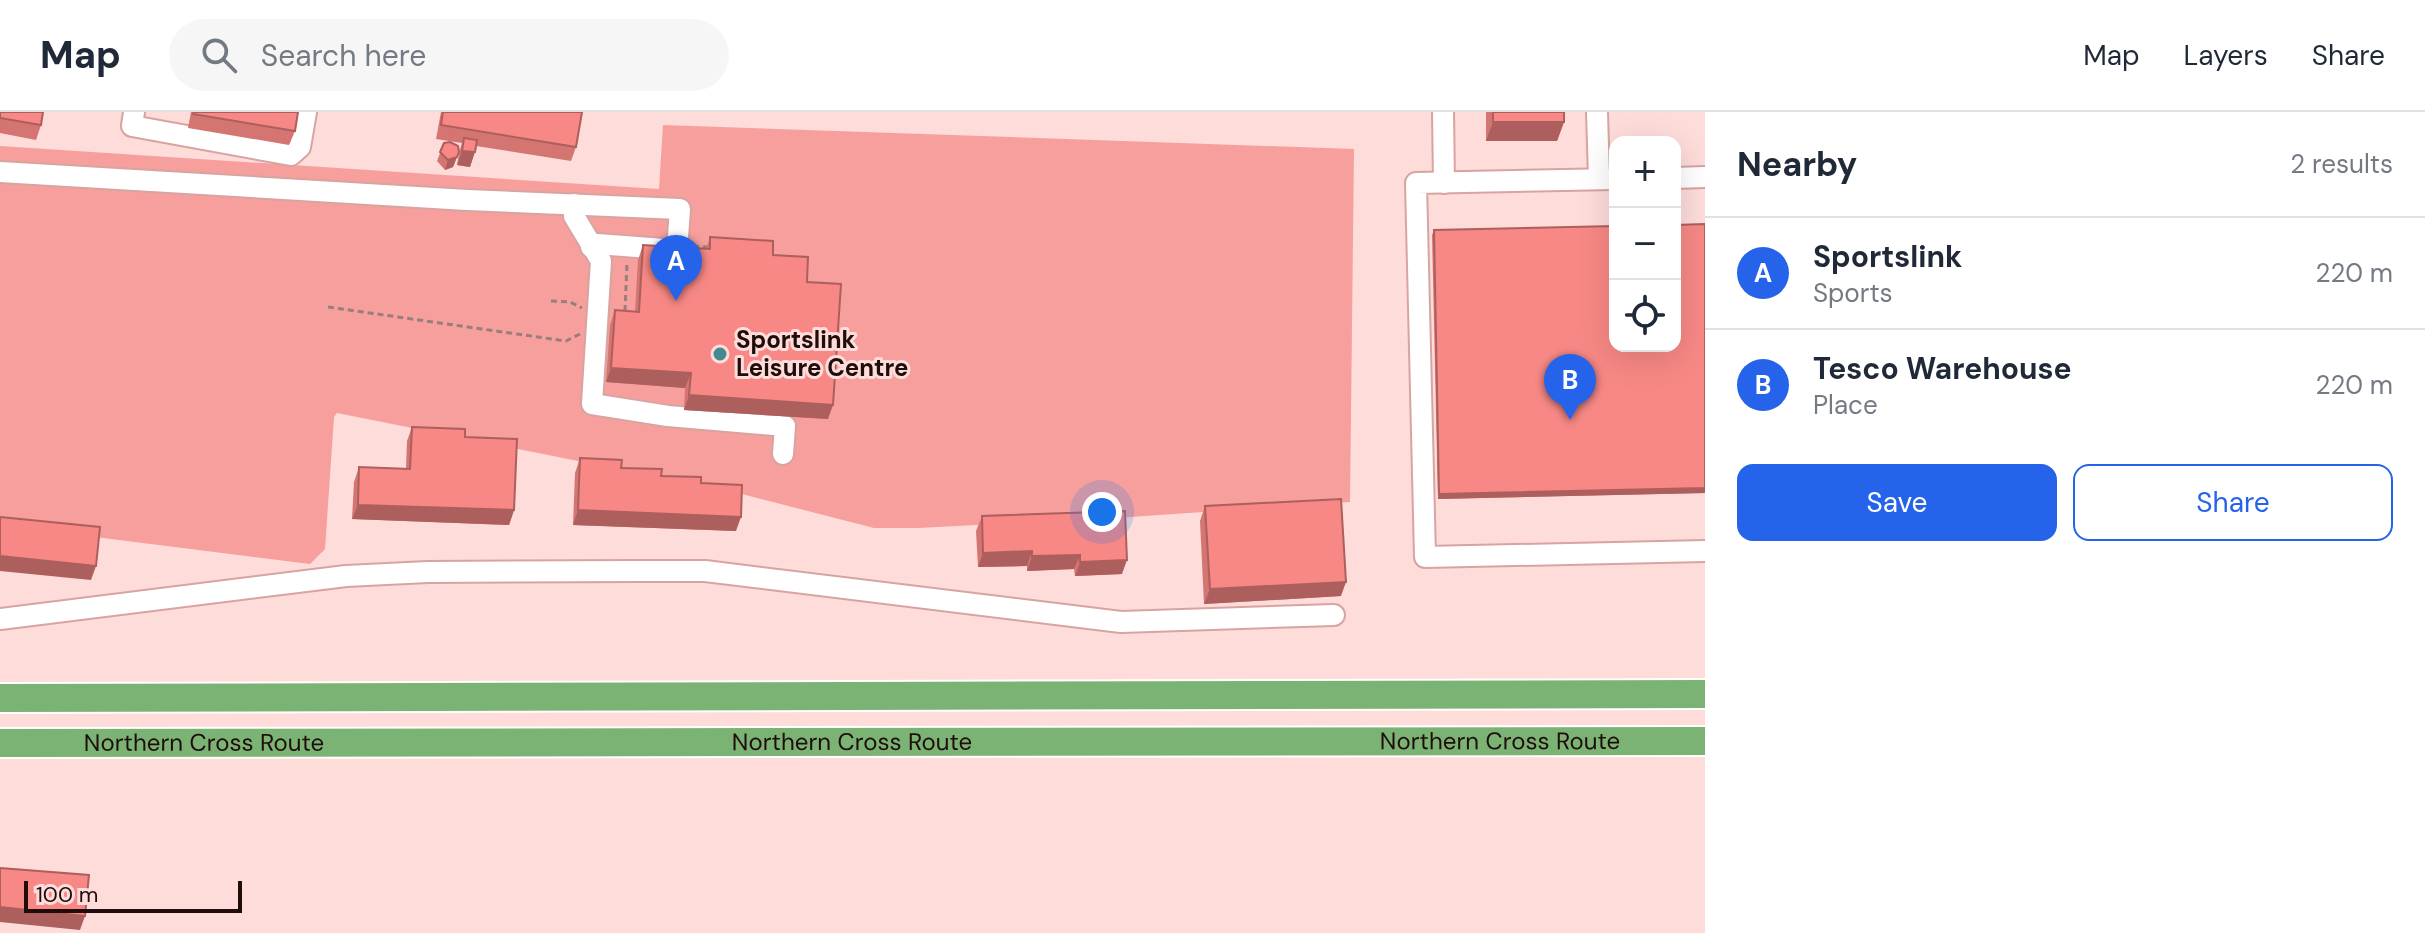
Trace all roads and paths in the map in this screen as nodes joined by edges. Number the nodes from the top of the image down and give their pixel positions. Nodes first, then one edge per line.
1 (134, 112) edge
2 (306, 112) edge
3 (1443, 112) edge
4 (1597, 112) edge
5 (0, 172) edge
6 (1705, 177) edge
7 (1681, 178) edge
8 (1607, 179) edge
9 (1444, 183) junction
10 (574, 204) junction
11 (677, 245) junction
12 (591, 247) junction
13 (719, 248) edge
14 (328, 307) dead end
15 (587, 328) dead end
16 (783, 454) dead end
17 (1705, 551) edge
18 (1334, 615) dead end
19 (0, 619) edge
20 (1705, 694) edge
21 (0, 698) edge
22 (1705, 741) edge
23 (0, 743) edge

1 - 2 lane
3 - 9 lane
4 - 8 lane
5 - 10 lane
6 - 7 lane
8 - 9 lane
9 - 17 lane
10 - 11 lane
10 - 12 lane
11 - 12 lane
11 - 13 path
12 - 16 lane
14 - 15 path
18 - 19 lane
20 - 21 highway, Northern Cross Route
22 - 23 highway, Northern Cross Route

